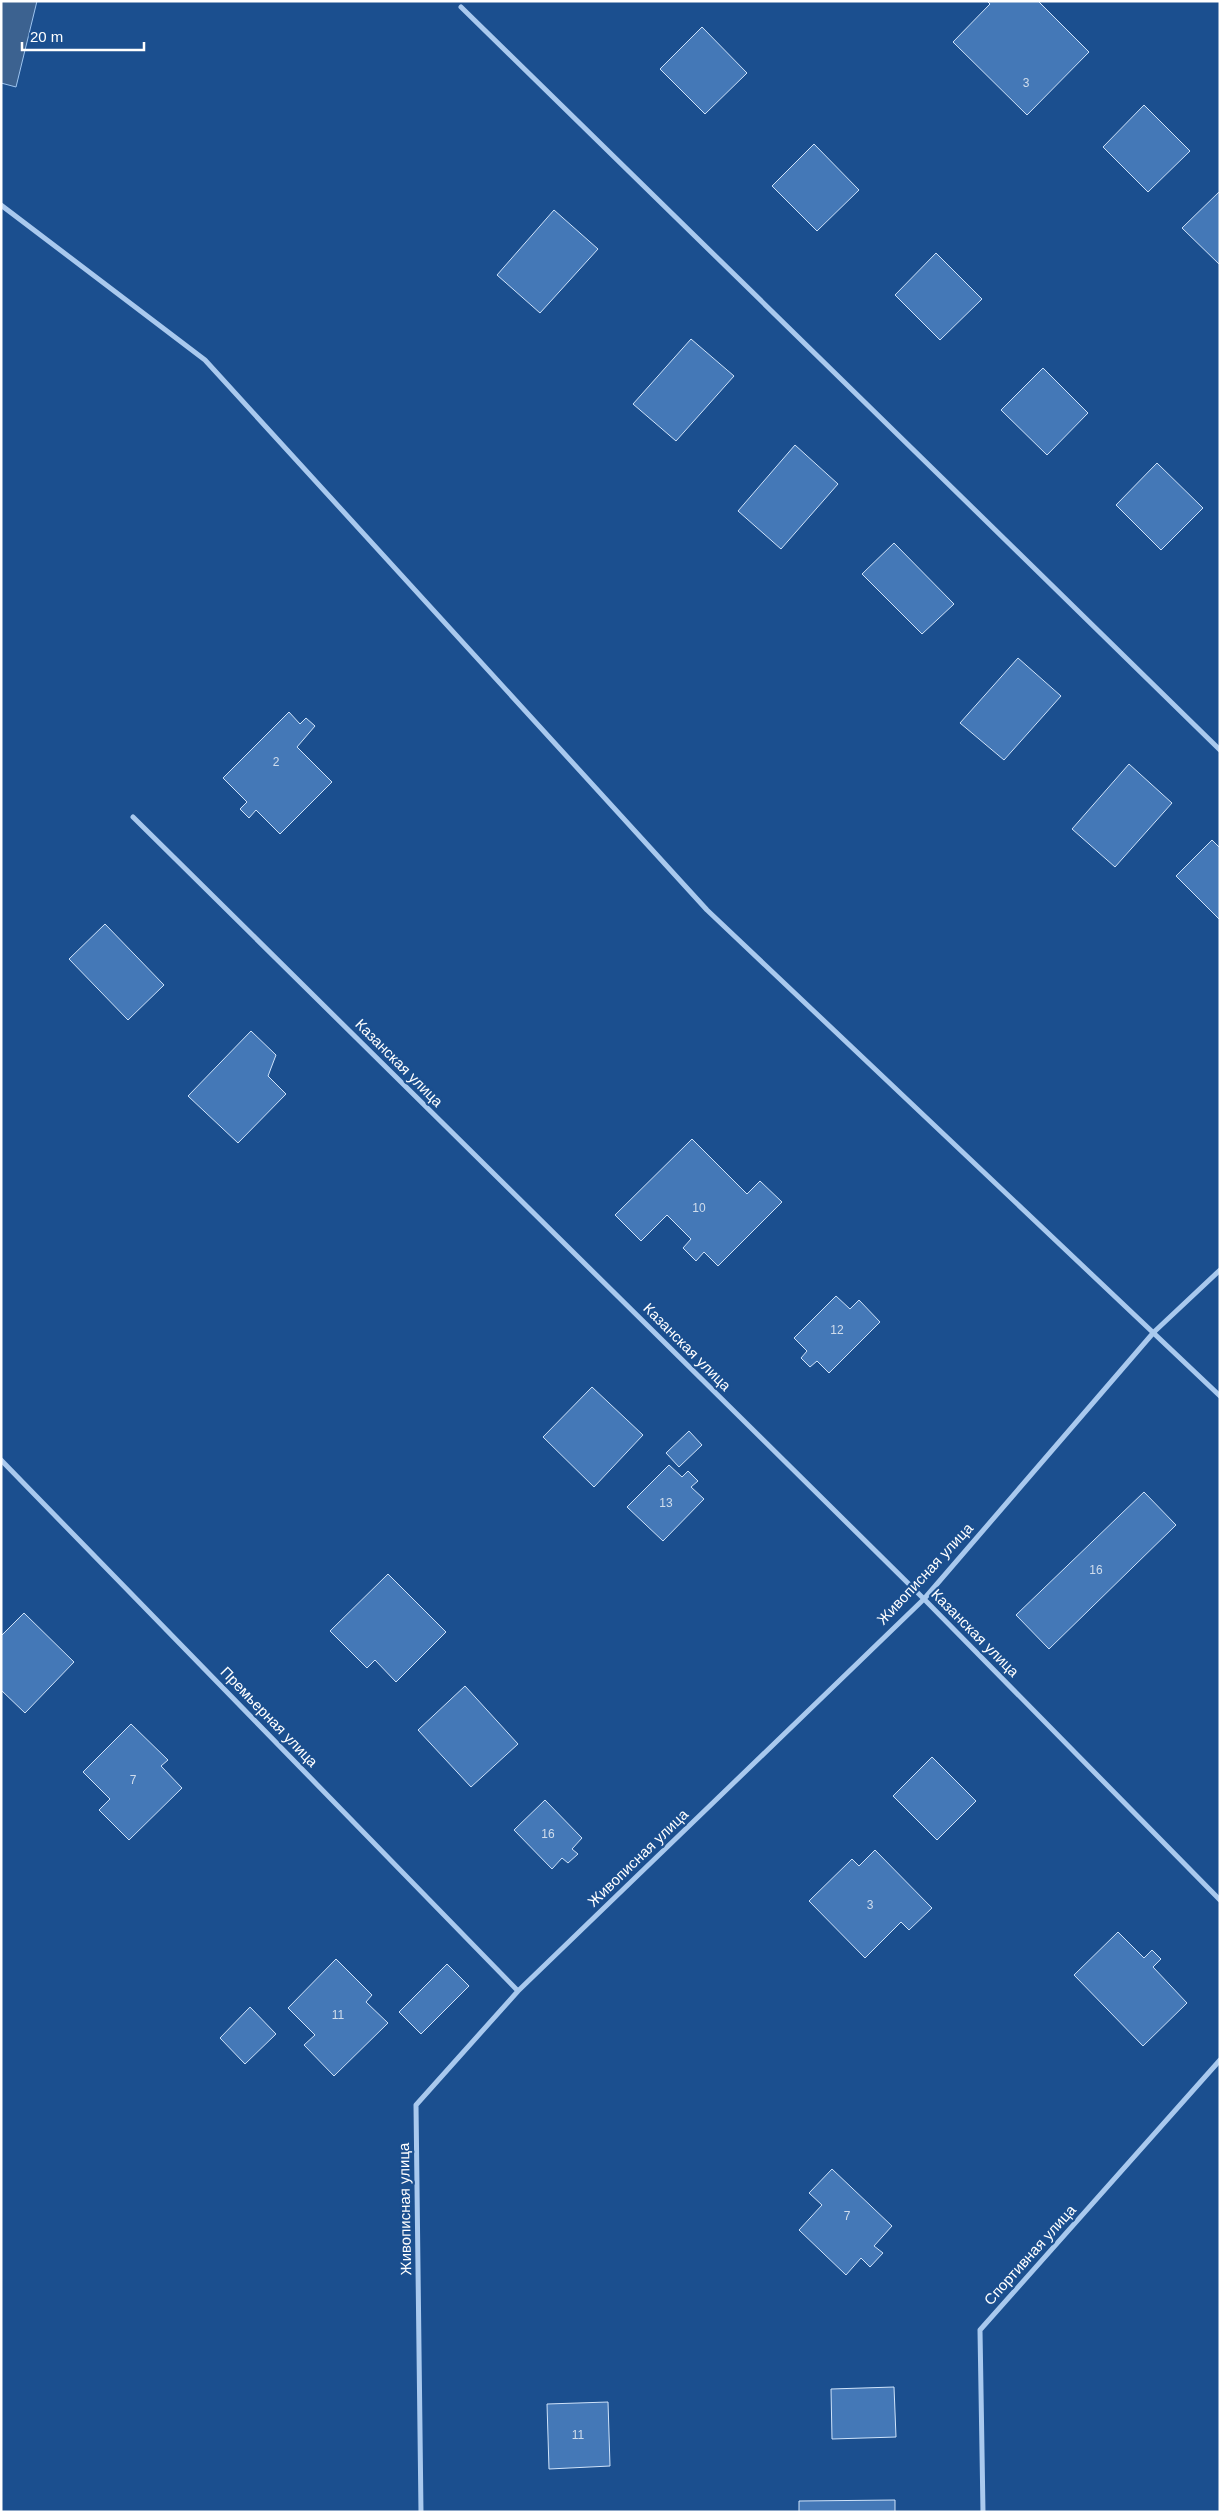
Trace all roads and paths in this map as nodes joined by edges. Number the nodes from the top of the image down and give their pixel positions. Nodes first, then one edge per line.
1 (461, 7) dead end
2 (1, 205) edge
3 (1220, 750) edge
4 (133, 817) dead end
5 (1220, 1270) edge
6 (1154, 1332) junction
7 (1220, 1396) edge
8 (1, 1460) edge
9 (924, 1599) junction
10 (1220, 1900) edge
11 (518, 1991) junction
12 (1220, 2060) edge
13 (421, 2512) edge
14 (983, 2512) edge

1 - 3 street
2 - 6 street
4 - 9 street, Казанская улица
5 - 6 street, Живописная улица
6 - 7 street
6 - 9 street, Живописная улица
8 - 11 street, Премьерная улица
9 - 10 street, Казанская улица
9 - 11 street, Живописная улица
11 - 13 street, Живописная улица
12 - 14 street, Спортивная улица

